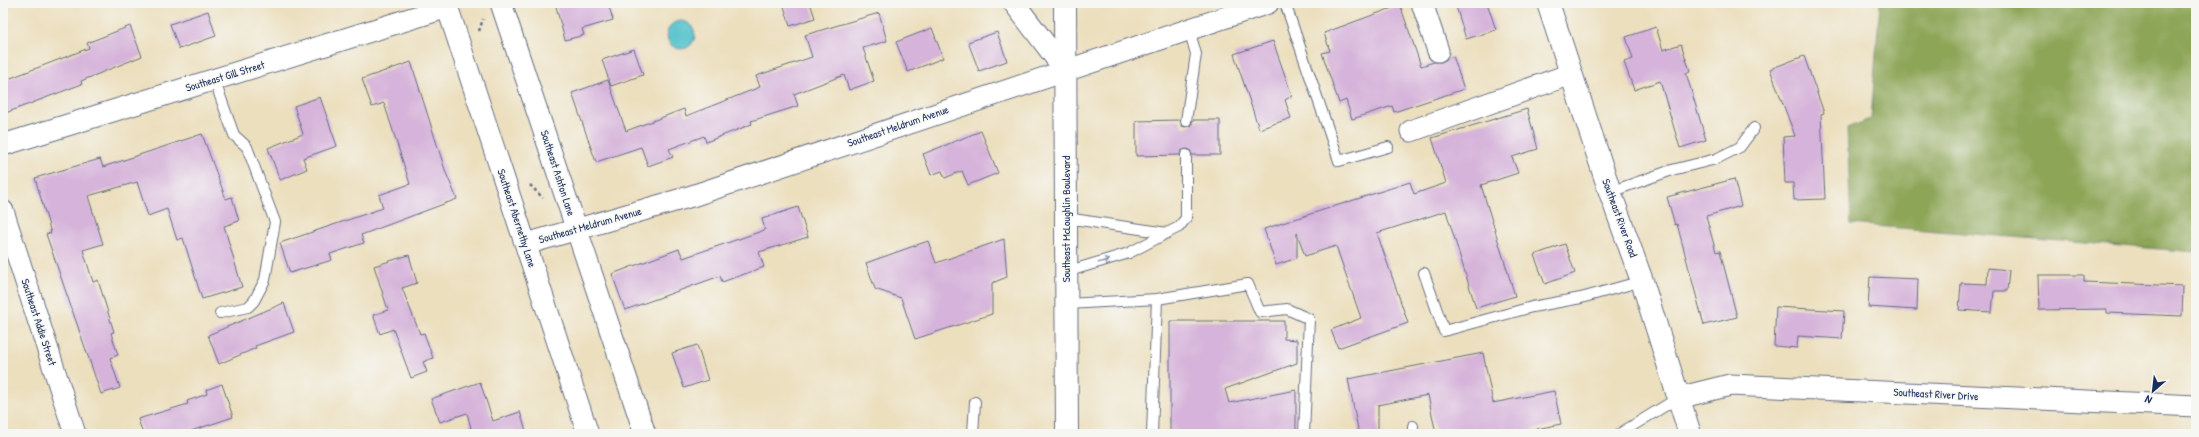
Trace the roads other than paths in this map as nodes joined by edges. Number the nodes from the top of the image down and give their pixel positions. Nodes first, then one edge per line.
1 (501, 3) edge
2 (1014, 3) edge
3 (1065, 3) edge
4 (1268, 3) edge
5 (1285, 3) edge
6 (1422, 3) edge
7 (1548, 3) edge
8 (447, 5) edge
9 (1189, 29) junction
10 (1438, 51) dead end
11 (1065, 70) junction
12 (1571, 74) junction
13 (214, 79) junction
14 (1186, 120) dead end
15 (1754, 128) dead end
16 (1411, 131) dead end
17 (3, 145) edge
18 (1388, 147) dead end
19 (1186, 155) dead end
20 (1610, 192) junction
21 (3, 211) edge
22 (1066, 218) junction
23 (577, 229) junction
24 (1167, 233) junction
25 (526, 244) junction
26 (1066, 272) junction
27 (1424, 273) dead end
28 (1642, 281) junction
29 (1157, 299) junction
30 (1067, 304) junction
31 (220, 313) dead end
32 (1678, 398) junction
33 (975, 402) dead end
34 (2196, 406) edge
35 (75, 434) edge
36 (588, 434) edge
37 (645, 434) edge
38 (973, 434) edge
39 (1068, 434) edge
40 (1152, 434) edge
41 (1304, 434) edge
42 (1619, 434) edge
43 (1690, 434) edge

1 - 23 street, Southeast Ashton Lane
2 - 11 street
3 - 11 street, Southeast McLoughlin Boulevard
4 - 9 street, Southeast Meldrum Avenue
5 - 18 lane
6 - 10 street
7 - 12 street, Southeast River Road
8 - 13 street, Southeast Gill Street
8 - 25 street, Southeast Abernethy Lane
9 - 11 street, Southeast Meldrum Avenue
9 - 14 lane
11 - 22 street, Southeast McLoughlin Boulevard
11 - 23 street, Southeast Meldrum Avenue
12 - 16 street
12 - 20 street, Southeast River Road
13 - 17 street, Southeast Gill Street
13 - 31 lane
15 - 20 lane
19 - 24 lane
20 - 28 street, Southeast River Road
21 - 35 street, Southeast Addie Street
22 - 24 lane
22 - 26 street, Southeast McLoughlin Boulevard
23 - 25 street, Southeast Meldrum Avenue
23 - 37 street, Southeast Ashton Lane
26 -> 24 lane
25 - 36 street, Southeast Abernethy Lane
26 - 30 street, Southeast McLoughlin Boulevard
27 - 28 lane
28 - 32 street, Southeast River Road
29 - 30 lane
29 - 40 lane
29 - 41 lane
30 - 39 street, Southeast McLoughlin Boulevard
32 - 34 street, Southeast River Drive
32 - 42 lane
32 - 43 street, Southeast River Road
33 - 38 lane

